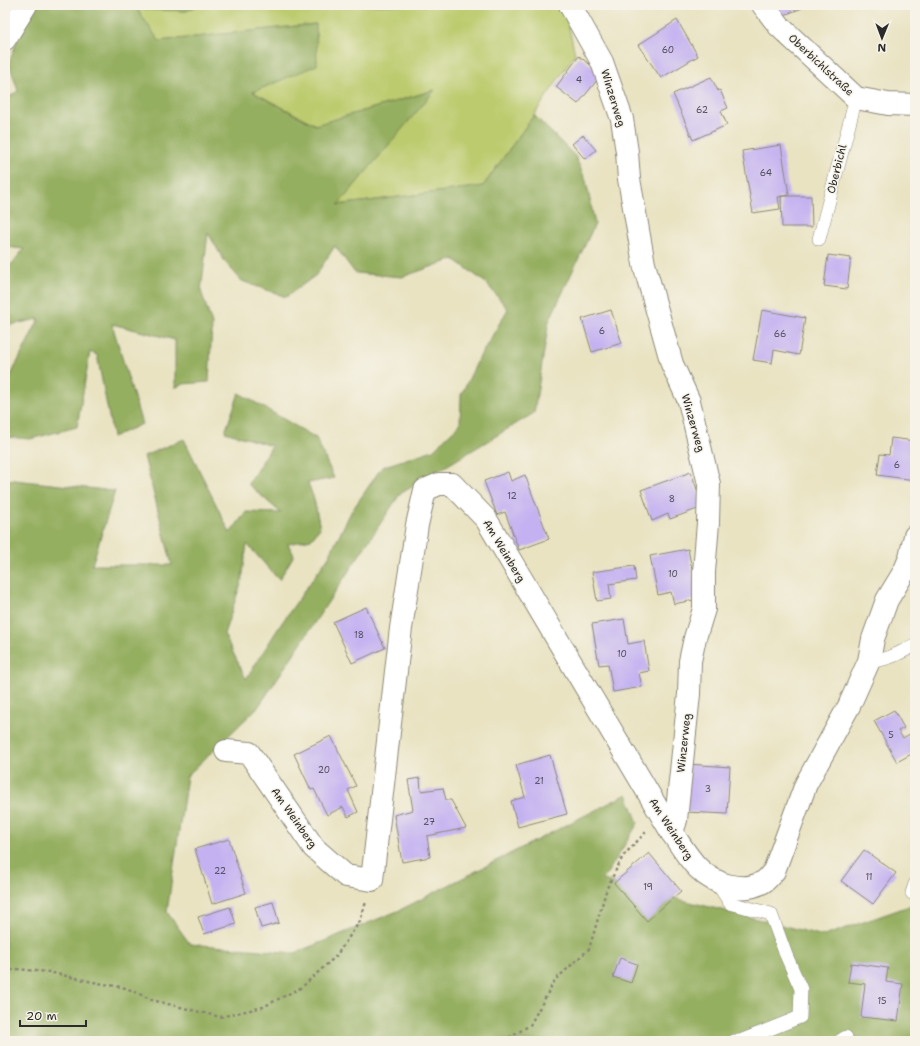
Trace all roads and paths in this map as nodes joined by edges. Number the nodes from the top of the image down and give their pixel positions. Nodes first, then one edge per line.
1 (26, 5) edge
2 (570, 5) edge
3 (764, 5) edge
4 (5, 39) edge
5 (856, 98) junction
6 (915, 105) edge
7 (819, 239) dead end
8 (915, 536) edge
9 (915, 645) edge
10 (869, 661) junction
11 (226, 750) dead end
12 (666, 824) junction
13 (372, 880) junction
14 (716, 881) junction
15 (5, 972) edge
16 (504, 1041) edge
17 (734, 1041) edge

1 - 4 street
2 - 12 street, Winzerweg
3 - 5 street, Oberbichlstraße
5 - 6 street, Oberbichlstraße
5 - 7 lane, Oberbichl
8 - 10 street, Am Weinberg
9 - 10 lane
10 - 14 street, Am Weinberg
11 - 13 street, Am Weinberg
12 - 13 street, Am Weinberg
12 - 14 street, Am Weinberg
12 - 16 path
13 - 15 path
14 - 17 lane

